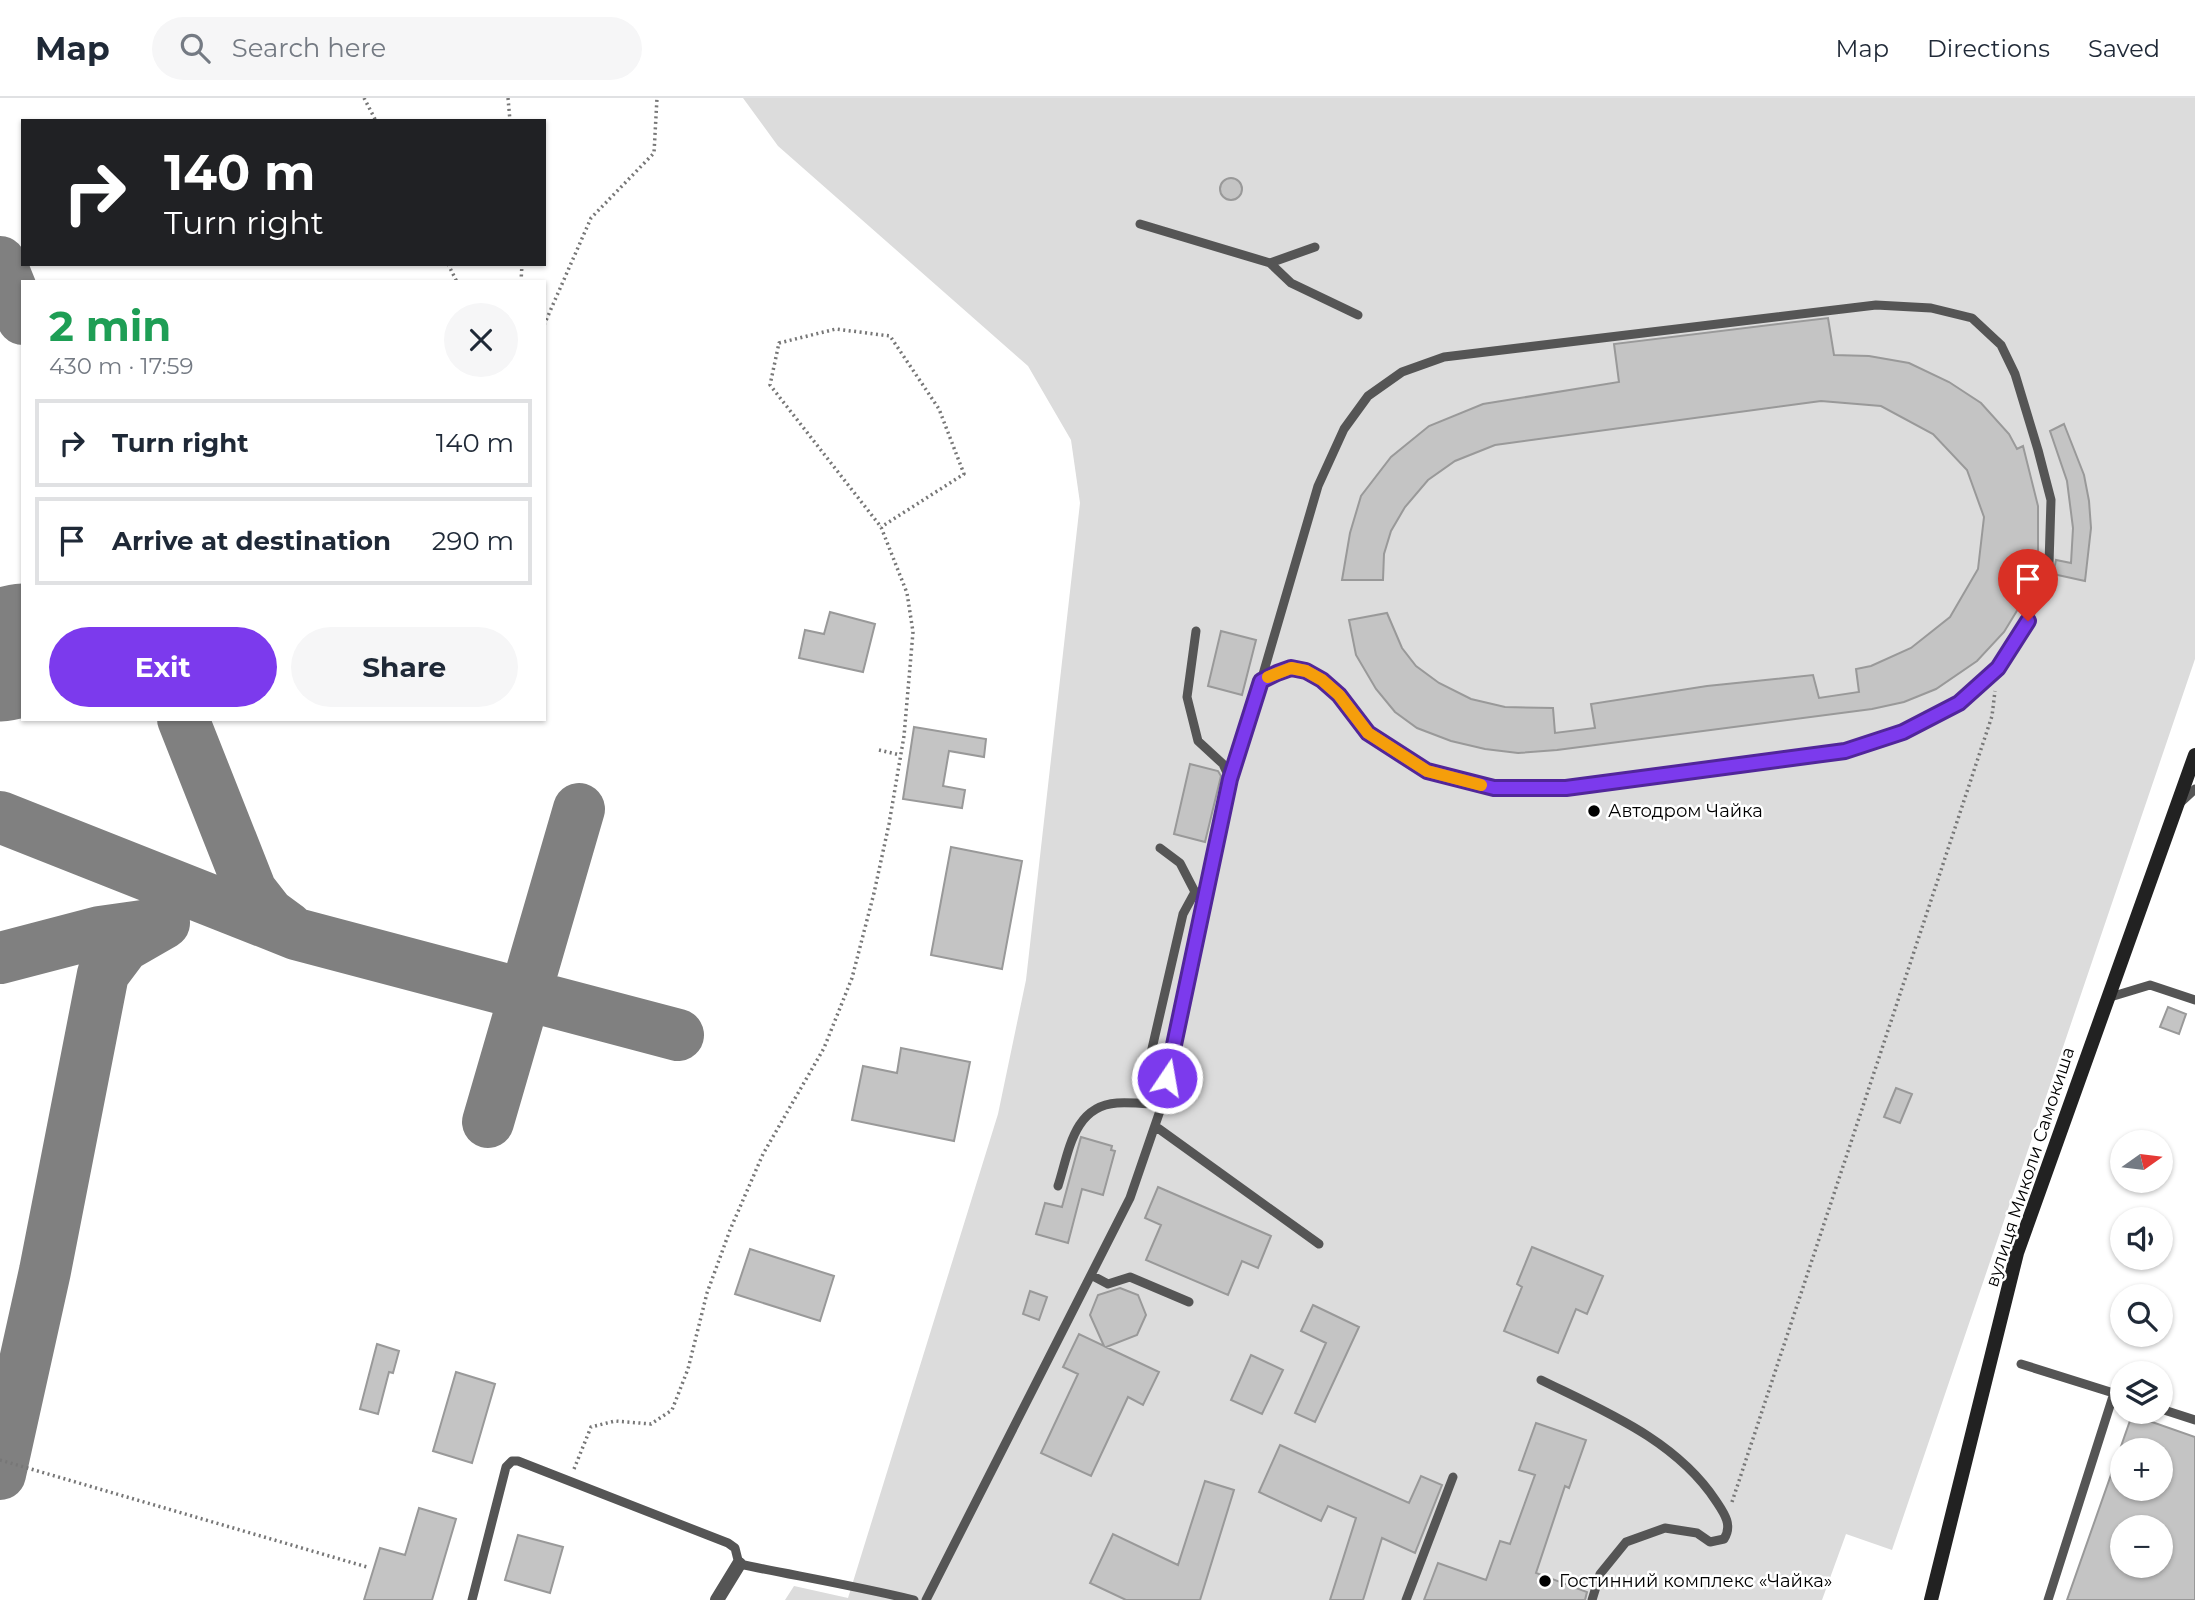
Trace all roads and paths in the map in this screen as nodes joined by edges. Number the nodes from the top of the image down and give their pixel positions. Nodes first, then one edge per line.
1 (365, 98) edge
2 (508, 98) edge
3 (657, 98) edge
4 (375, 119) edge
5 (510, 119) edge
6 (1140, 223) dead end
7 (1315, 247) dead end
8 (1270, 263) junction
9 (1358, 315) dead end
10 (546, 320) edge
11 (881, 527) junction
12 (1196, 631) dead end
13 (1998, 668) junction
14 (1261, 681) junction
15 (878, 750) dead end
16 (900, 755) junction
17 (2195, 755) edge
18 (1230, 779) junction
19 (2195, 789) edge
20 (2176, 807) junction
21 (1160, 848) dead end
22 (1195, 892) junction
23 (1206, 892) junction
24 (2107, 998) junction
25 (2195, 1000) edge
26 (1145, 1079) dead end
27 (1162, 1105) junction
28 (1155, 1126) junction
29 (1058, 1186) dead end
30 (1320, 1244) dead end
31 (1091, 1275) junction
32 (1189, 1303) dead end
33 (2021, 1364) dead end
34 (1541, 1380) dead end
35 (2110, 1392) edge
36 (2173, 1413) edge
37 (2110, 1418) edge
38 (2195, 1420) edge
39 (0, 1460) edge
40 (1454, 1477) dead end
41 (570, 1481) junction
42 (1727, 1518) junction
43 (739, 1563) junction
44 (366, 1567) dead end
45 (472, 1600) edge
46 (717, 1600) edge
47 (914, 1600) edge
48 (926, 1600) edge
49 (1406, 1600) edge
50 (1592, 1600) edge
51 (1931, 1600) edge
52 (2048, 1600) edge

1 - 4 path
2 - 5 path
3 - 10 path
6 - 8 lane
7 - 8 lane
8 - 9 lane
11 - 11 path
11 - 16 path
12 - 18 lane
13 - 14 lane
13 - 14 lane
13 - 42 path
14 - 18 lane
15 - 16 path
16 - 41 path
17 - 20 street, вулиця Миколи Самокиша
18 - 23 lane
19 - 20 lane
20 - 24 street, вулиця Миколи Самокиша
21 - 22 lane
22 - 23 lane
22 - 26 lane
23 - 27 lane
24 - 25 lane
24 - 51 street, вулиця Миколи Самокиша
27 - 28 lane
27 - 29 lane
28 - 30 lane
28 - 31 lane
31 - 32 lane
31 - 48 lane
33 - 35 lane
34 - 42 lane
36 - 38 lane
37 - 52 lane
39 - 44 path
40 - 49 lane
41 - 43 lane
41 - 45 lane
42 - 50 lane
43 - 46 street
43 - 47 lane

